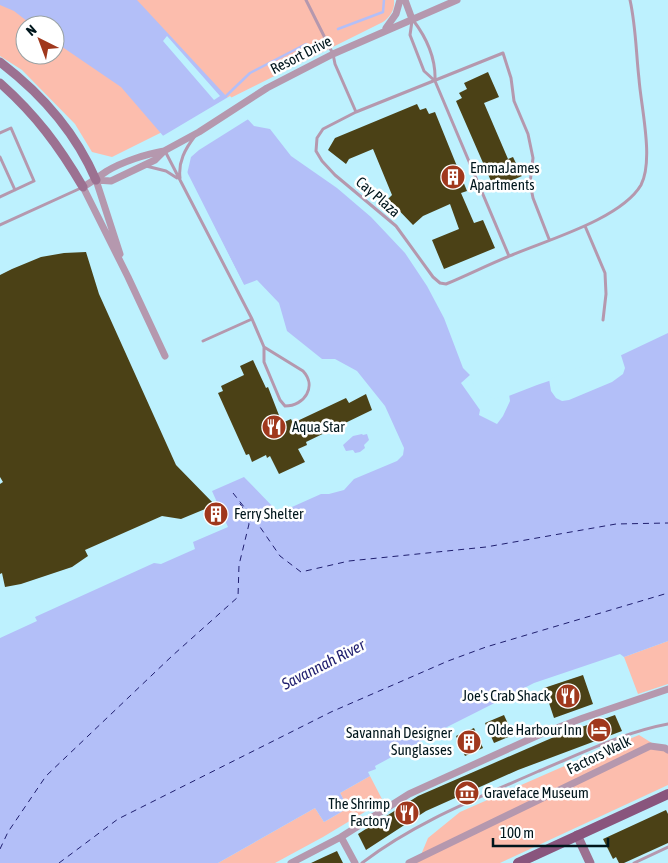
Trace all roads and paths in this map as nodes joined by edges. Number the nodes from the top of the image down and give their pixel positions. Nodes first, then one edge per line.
1 (306, 0) edge
2 (400, 0) edge
3 (405, 0) edge
4 (457, 0) edge
5 (630, 0) edge
6 (412, 19) junction
7 (381, 32) junction
8 (333, 54) junction
9 (0, 62) edge
10 (435, 81) junction
11 (2, 89) edge
12 (356, 112) junction
13 (199, 132) junction
14 (0, 133) edge
15 (164, 151) junction
16 (0, 157) edge
17 (143, 165) junction
18 (96, 180) junction
19 (180, 181) junction
20 (83, 187) junction
21 (15, 190) junction
22 (0, 197) edge
23 (0, 225) edge
24 (584, 226) junction
25 (549, 240) junction
26 (509, 256) junction
27 (128, 277) junction
28 (252, 319) junction
29 (603, 320) dead end
30 (203, 341) dead end
31 (264, 347) junction
32 (165, 356) dead end
33 (668, 689) edge
34 (668, 724) edge
35 (668, 750) edge
36 (668, 794) edge
37 (340, 836) junction
38 (577, 836) junction
39 (668, 847) edge
40 (291, 863) edge
41 (356, 863) edge
42 (362, 863) edge
43 (409, 863) edge
44 (518, 863) edge
45 (590, 863) edge
46 (634, 863) edge

1 - 8 lane
2 - 7 street
3 - 6 street
4 - 6 street, Resort Drive
5 - 24 lane, Cay Plaza
6 - 7 street, Resort Drive
6 - 10 lane
6 - 10 lane
7 - 8 street, Resort Drive
8 - 12 lane
8 - 13 street, Resort Drive
9 - 18 street
10 - 12 lane, Cay Plaza
10 - 25 lane, Cay Plaza
10 - 26 lane
11 - 20 street
12 - 26 lane, Cay Plaza
13 - 15 street, Resort Drive
13 - 19 lane
14 - 21 lane
15 - 17 street, Resort Drive
15 - 18 street, Resort Drive
15 - 19 lane
16 - 21 lane
17 - 18 street, Resort Drive
17 - 19 lane
18 - 20 street, Resort Drive
18 - 27 street
19 - 28 lane
20 - 23 lane
20 - 27 street
21 - 22 lane
24 - 25 lane, Cay Plaza
24 - 29 lane
25 - 26 lane, Cay Plaza
27 - 32 street
28 - 30 lane
28 - 31 lane
31 - 31 lane
33 - 37 street
34 - 42 lane
35 - 43 street, Factors Walk
36 - 38 main road
37 - 40 street
37 - 41 street
38 - 44 main road
38 - 45 street
39 - 46 lane

